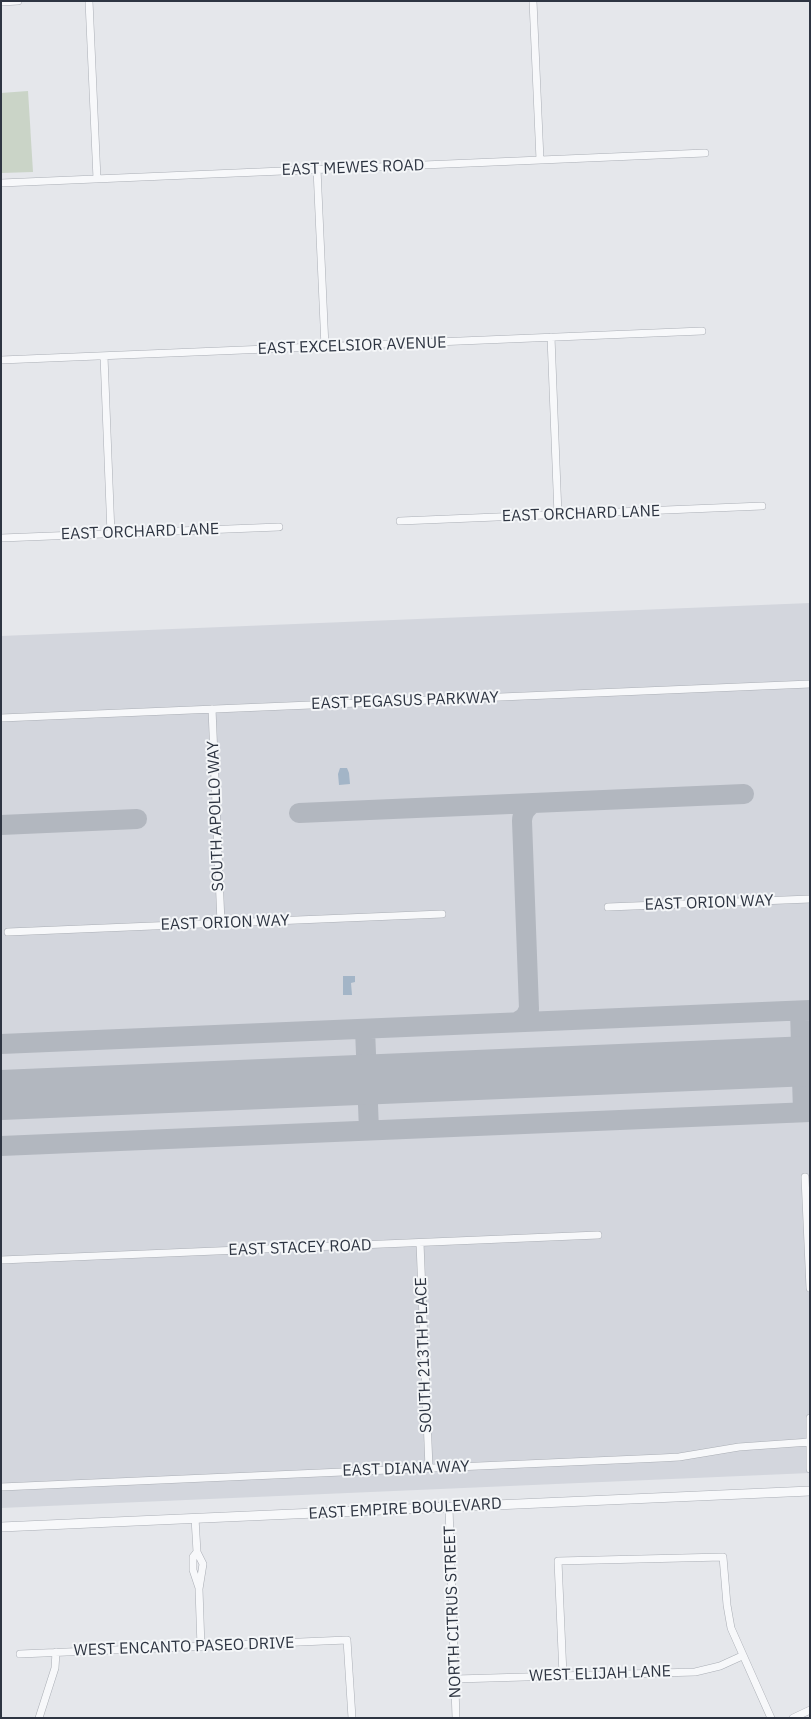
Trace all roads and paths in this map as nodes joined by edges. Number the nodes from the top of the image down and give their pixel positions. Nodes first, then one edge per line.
1 (18, 1) edge
2 (89, 1) edge
3 (533, 1) edge
4 (1, 2) edge
5 (705, 153) dead end
6 (540, 160) junction
7 (317, 169) junction
8 (97, 179) junction
9 (1, 183) edge
10 (702, 331) dead end
11 (551, 337) junction
12 (325, 347) junction
13 (104, 356) junction
14 (1, 360) edge
15 (762, 506) dead end
16 (558, 515) junction
17 (400, 522) dead end
18 (279, 526) dead end
19 (111, 534) junction
20 (1, 538) edge
21 (810, 684) edge
22 (212, 709) junction
23 (1, 718) edge
24 (810, 899) edge
25 (608, 907) dead end
26 (442, 914) dead end
27 (221, 923) junction
28 (8, 932) dead end
29 (805, 1177) dead end
30 (598, 1235) dead end
31 (420, 1243) junction
32 (1, 1260) edge
33 (810, 1288) edge
34 (810, 1418) edge
35 (809, 1442) edge
36 (428, 1468) junction
37 (810, 1468) edge
38 (1, 1487) edge
39 (810, 1491) edge
40 (449, 1507) junction
41 (195, 1518) junction
42 (1, 1527) edge
43 (197, 1552) junction
44 (192, 1570) junction
45 (203, 1570) junction
46 (199, 1589) junction
47 (201, 1647) junction
48 (56, 1652) junction
49 (20, 1654) dead end
50 (742, 1656) junction
51 (563, 1674) junction
52 (456, 1679) junction
53 (810, 1710) edge
54 (39, 1718) edge
55 (352, 1718) edge
56 (456, 1718) edge
57 (771, 1718) edge
58 (793, 1718) edge

1 - 4 street
2 - 8 street
3 - 6 street
5 - 6 street, EAST MEWES ROAD
6 - 7 street, EAST MEWES ROAD
7 - 8 street, EAST MEWES ROAD
7 - 12 street
8 - 9 street, EAST MEWES ROAD
10 - 11 street, EAST EXCELSIOR AVENUE
11 - 12 street, EAST EXCELSIOR AVENUE
11 - 16 street
12 - 13 street, EAST EXCELSIOR AVENUE
13 - 14 street, EAST EXCELSIOR AVENUE
13 - 19 street
15 - 16 street, EAST ORCHARD LANE
16 - 17 street, EAST ORCHARD LANE
18 - 19 street, EAST ORCHARD LANE
19 - 20 street, EAST ORCHARD LANE
21 - 22 street, EAST PEGASUS PARKWAY
22 - 23 street, EAST PEGASUS PARKWAY
22 - 27 street, SOUTH APOLLO WAY
24 - 25 street, EAST ORION WAY
26 - 27 street, EAST ORION WAY
27 - 28 street, EAST ORION WAY
29 - 33 street
30 - 31 street, EAST STACEY ROAD
31 - 32 street, EAST STACEY ROAD
31 - 36 street, SOUTH 213TH PLACE
34 - 35 street
35 - 36 street, EAST DIANA WAY
35 - 37 street
36 - 38 street, EAST DIANA WAY
39 - 40 street, EAST EMPIRE BOULEVARD
40 - 41 street, EAST EMPIRE BOULEVARD
40 - 52 street, NORTH CITRUS STREET
41 - 42 street, EAST EMPIRE BOULEVARD
41 - 43 street
43 - 44 street
43 - 45 street
44 - 45 street
44 - 46 street
45 - 46 street
46 - 47 street
47 - 48 street, WEST ENCANTO PASEO DRIVE
47 - 55 street, WEST ENCANTO PASEO DRIVE
48 - 49 street, WEST ENCANTO PASEO DRIVE
48 - 54 street
50 - 51 street, WEST ELIJAH LANE
50 - 51 street
50 - 57 street
51 - 52 street, WEST ELIJAH LANE
52 - 56 street, NORTH CITRUS STREET
53 - 58 street

